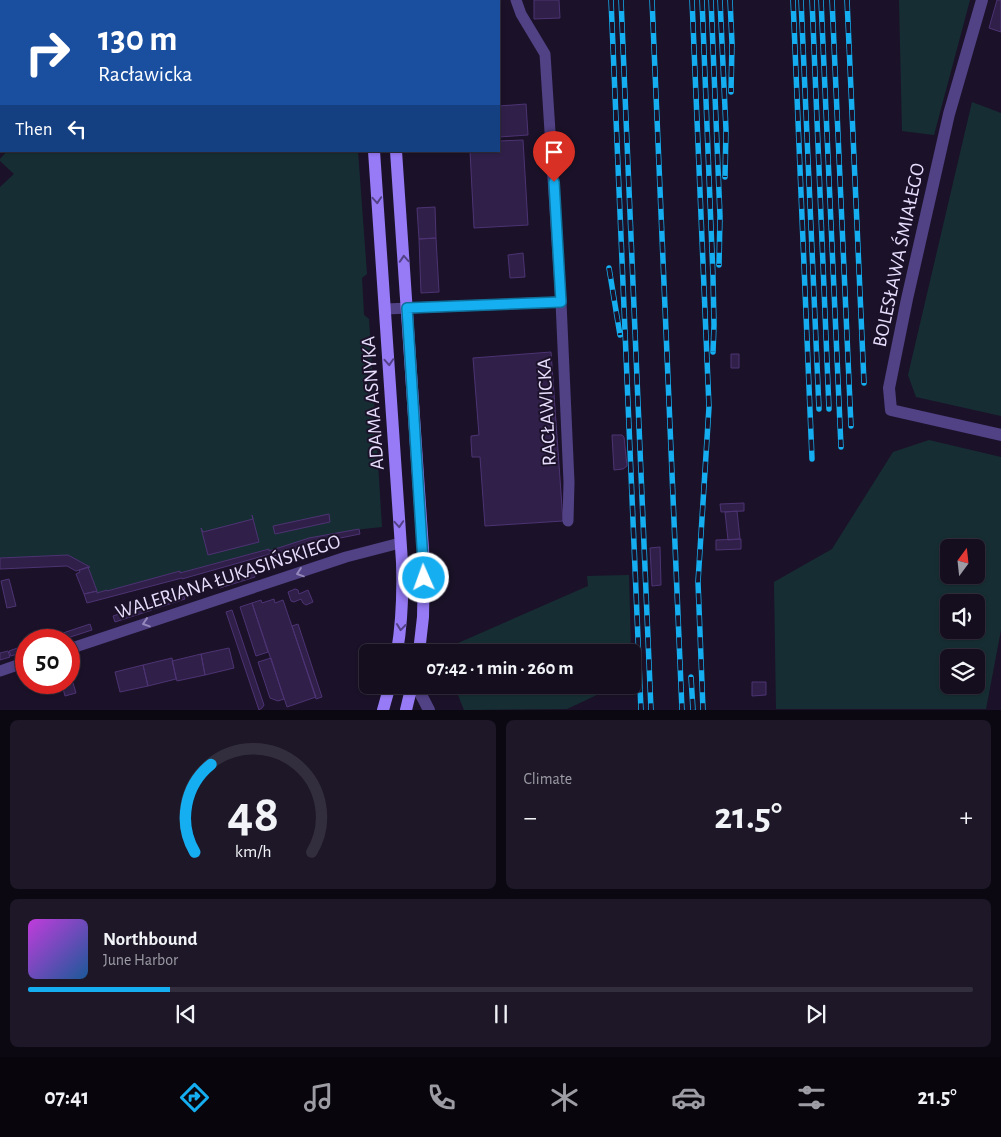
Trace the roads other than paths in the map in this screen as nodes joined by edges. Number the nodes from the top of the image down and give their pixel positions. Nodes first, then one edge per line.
1 (516, 0) edge
2 (982, 0) edge
3 (374, 152) edge
4 (396, 152) edge
5 (561, 302) junction
6 (407, 308) junction
7 (385, 309) junction
8 (1001, 435) edge
9 (568, 521) dead end
10 (400, 544) junction
11 (398, 644) edge
12 (420, 644) edge
13 (80, 645) edge
14 (15, 665) edge
15 (0, 670) edge
16 (388, 694) edge
17 (411, 694) edge
18 (419, 694) edge
19 (386, 708) edge
20 (406, 710) edge
21 (429, 710) edge

1 - 5 street, RACŁAWICKA
2 - 8 street, BOLESŁAWA ŚMIAŁEGO
3 -> 7 main road, ADAMA ASNYKA
6 -> 4 main road, ADAMA ASNYKA
5 - 6 street
5 - 9 street, RACŁAWICKA
6 - 7 street
6 - 12 main road, ADAMA ASNYKA
7 -> 10 main road, ADAMA ASNYKA
10 -> 11 main road, ADAMA ASNYKA
10 -> 13 street, WALERIANA ŁUKASIŃSKIEGO
14 - 15 street
16 - 19 main road
17 - 20 main road
18 - 21 street

